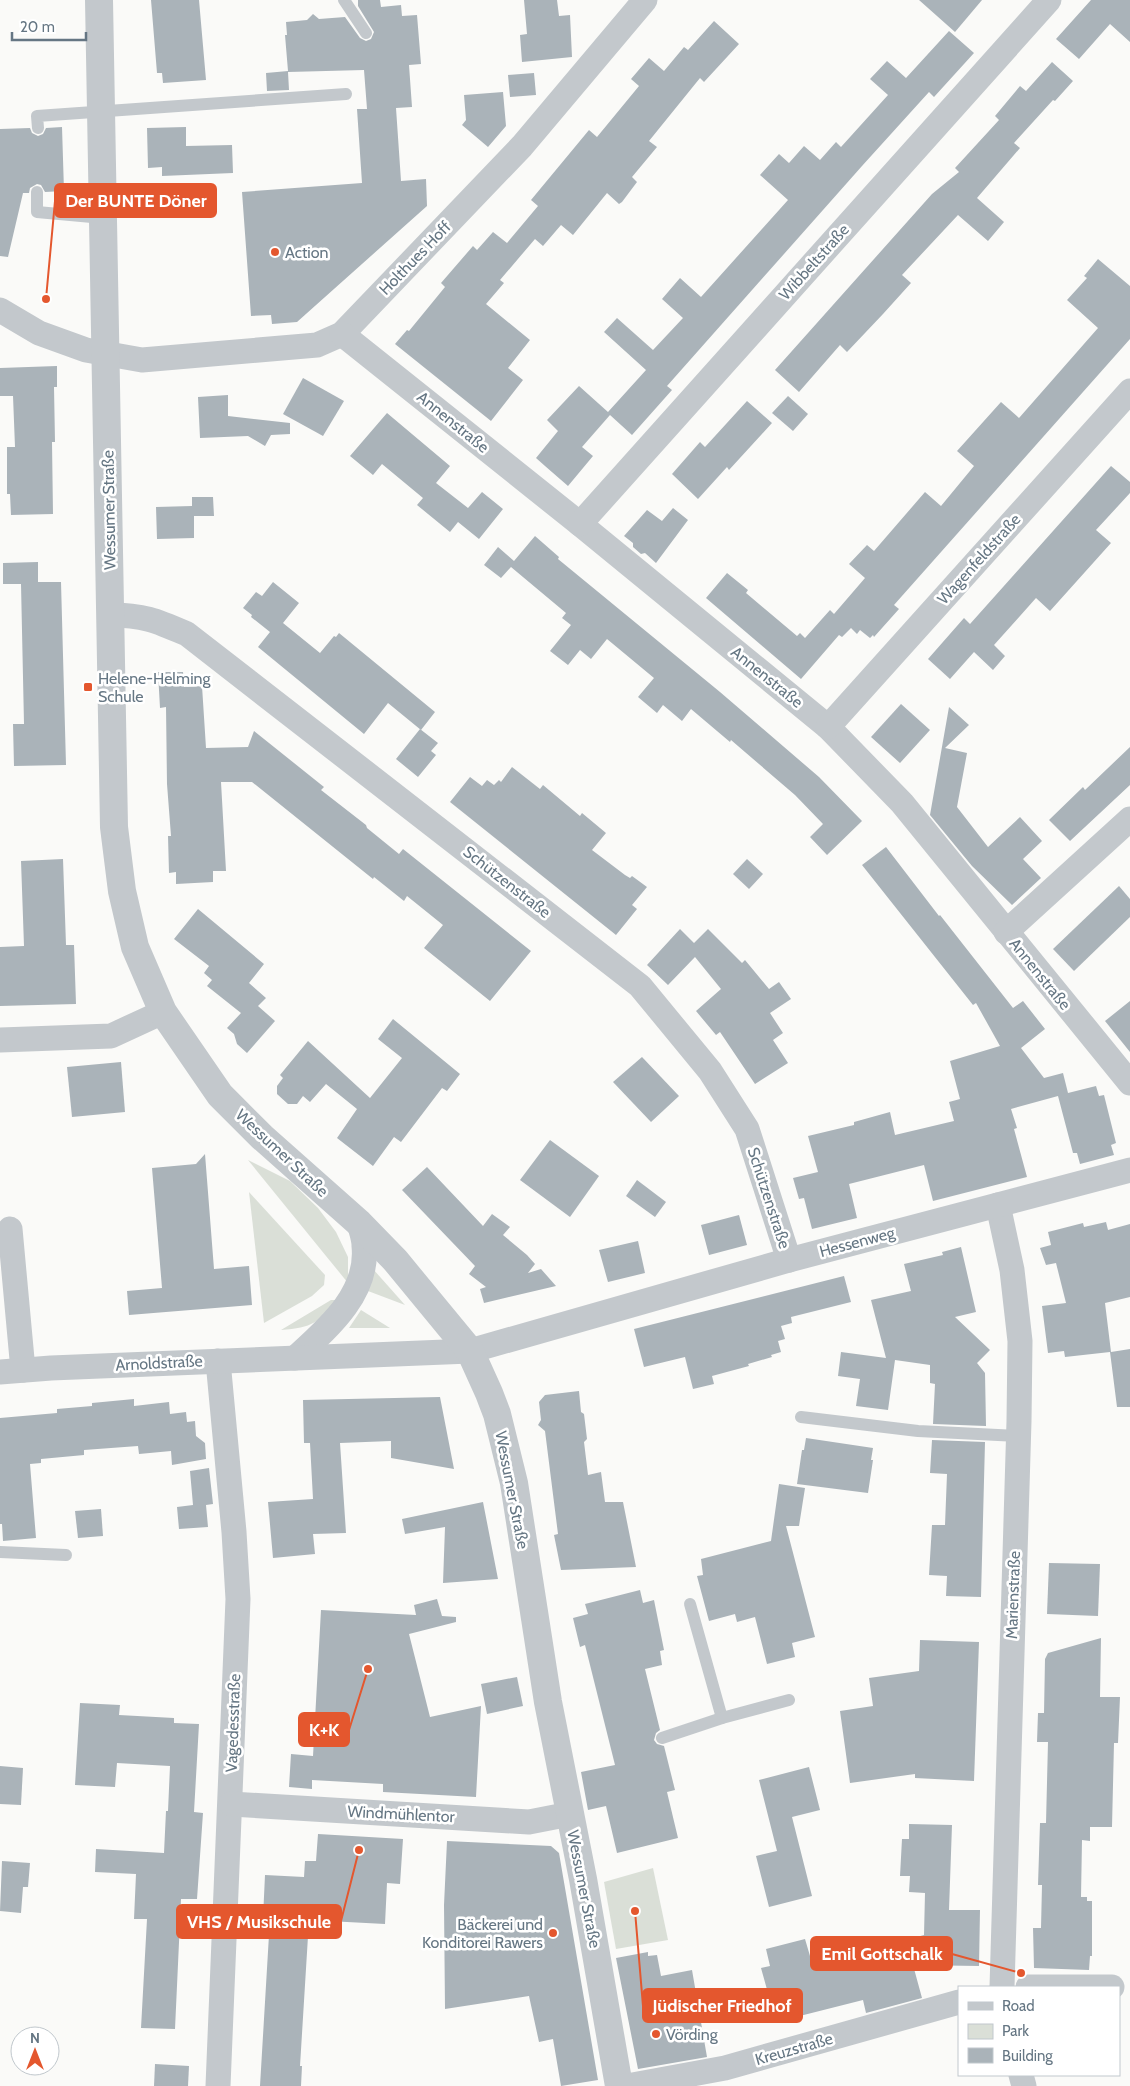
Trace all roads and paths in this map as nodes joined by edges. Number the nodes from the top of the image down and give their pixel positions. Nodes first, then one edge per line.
1 (99, 0) edge
2 (344, 0) edge
3 (645, 0) edge
4 (1048, 0) edge
5 (366, 33) dead end
6 (346, 94) dead end
7 (101, 112) junction
8 (38, 128) dead end
9 (37, 192) dead end
10 (103, 218) junction
11 (0, 310) edge
12 (342, 334) junction
13 (105, 354) junction
14 (1130, 391) edge
15 (580, 524) junction
16 (110, 616) junction
17 (828, 727) junction
18 (1130, 819) edge
19 (1006, 932) junction
20 (163, 1012) junction
21 (0, 1040) edge
22 (1130, 1083) edge
23 (1130, 1170) edge
24 (998, 1205) junction
25 (359, 1223) junction
26 (5, 1228) edge
27 (789, 1260) junction
28 (470, 1351) junction
29 (295, 1358) junction
30 (218, 1361) junction
31 (12, 1371) edge
32 (802, 1417) dead end
33 (1018, 1436) junction
34 (0, 1552) edge
35 (66, 1555) dead end
36 (690, 1604) dead end
37 (789, 1700) dead end
38 (722, 1718) junction
39 (662, 1738) dead end
40 (231, 1804) junction
41 (570, 1814) junction
42 (1002, 1986) edge
43 (958, 2002) edge
44 (218, 2086) edge
45 (620, 2086) edge
46 (627, 2086) edge

1 - 7 street, Wessumer Straße
2 - 5 lane
3 - 12 street, Holthues Hoff
4 - 15 street, Wibbeltstraße
6 - 7 lane
7 - 8 lane
7 - 10 street, Wessumer Straße
9 - 10 lane
10 - 13 street, Wessumer Straße
11 - 13 street, Holthues Hoff
12 - 13 street, Holthues Hoff
12 - 15 street, Annenstraße
13 - 16 street, Wessumer Straße
14 - 17 street, Wagenfeldstraße
15 - 17 street, Annenstraße
16 - 20 street, Wessumer Straße
16 - 27 street, Schützenstraße
17 - 19 street, Annenstraße
18 - 19 street
19 - 22 street, Annenstraße
20 - 21 street
20 - 25 street, Wessumer Straße
23 - 24 street, Hessenweg
24 - 27 street, Hessenweg
24 - 33 street, Marienstraße
25 - 28 street, Wessumer Straße
25 - 29 street
26 - 31 street, Arnoldstraße
27 - 28 street, Hessenweg
28 - 29 street, Arnoldstraße
28 - 41 street, Wessumer Straße
29 - 30 street, Arnoldstraße
30 - 31 street, Arnoldstraße
30 - 40 street, Vagedesstraße
32 - 33 lane
33 - 42 street, Marienstraße
34 - 35 lane
36 - 38 lane
37 - 38 lane
38 - 39 lane
40 - 41 street, Windmühlentor
40 - 44 street, Vagedesstraße
41 - 45 street, Wessumer Straße
43 - 46 street, Kreuzstraße

